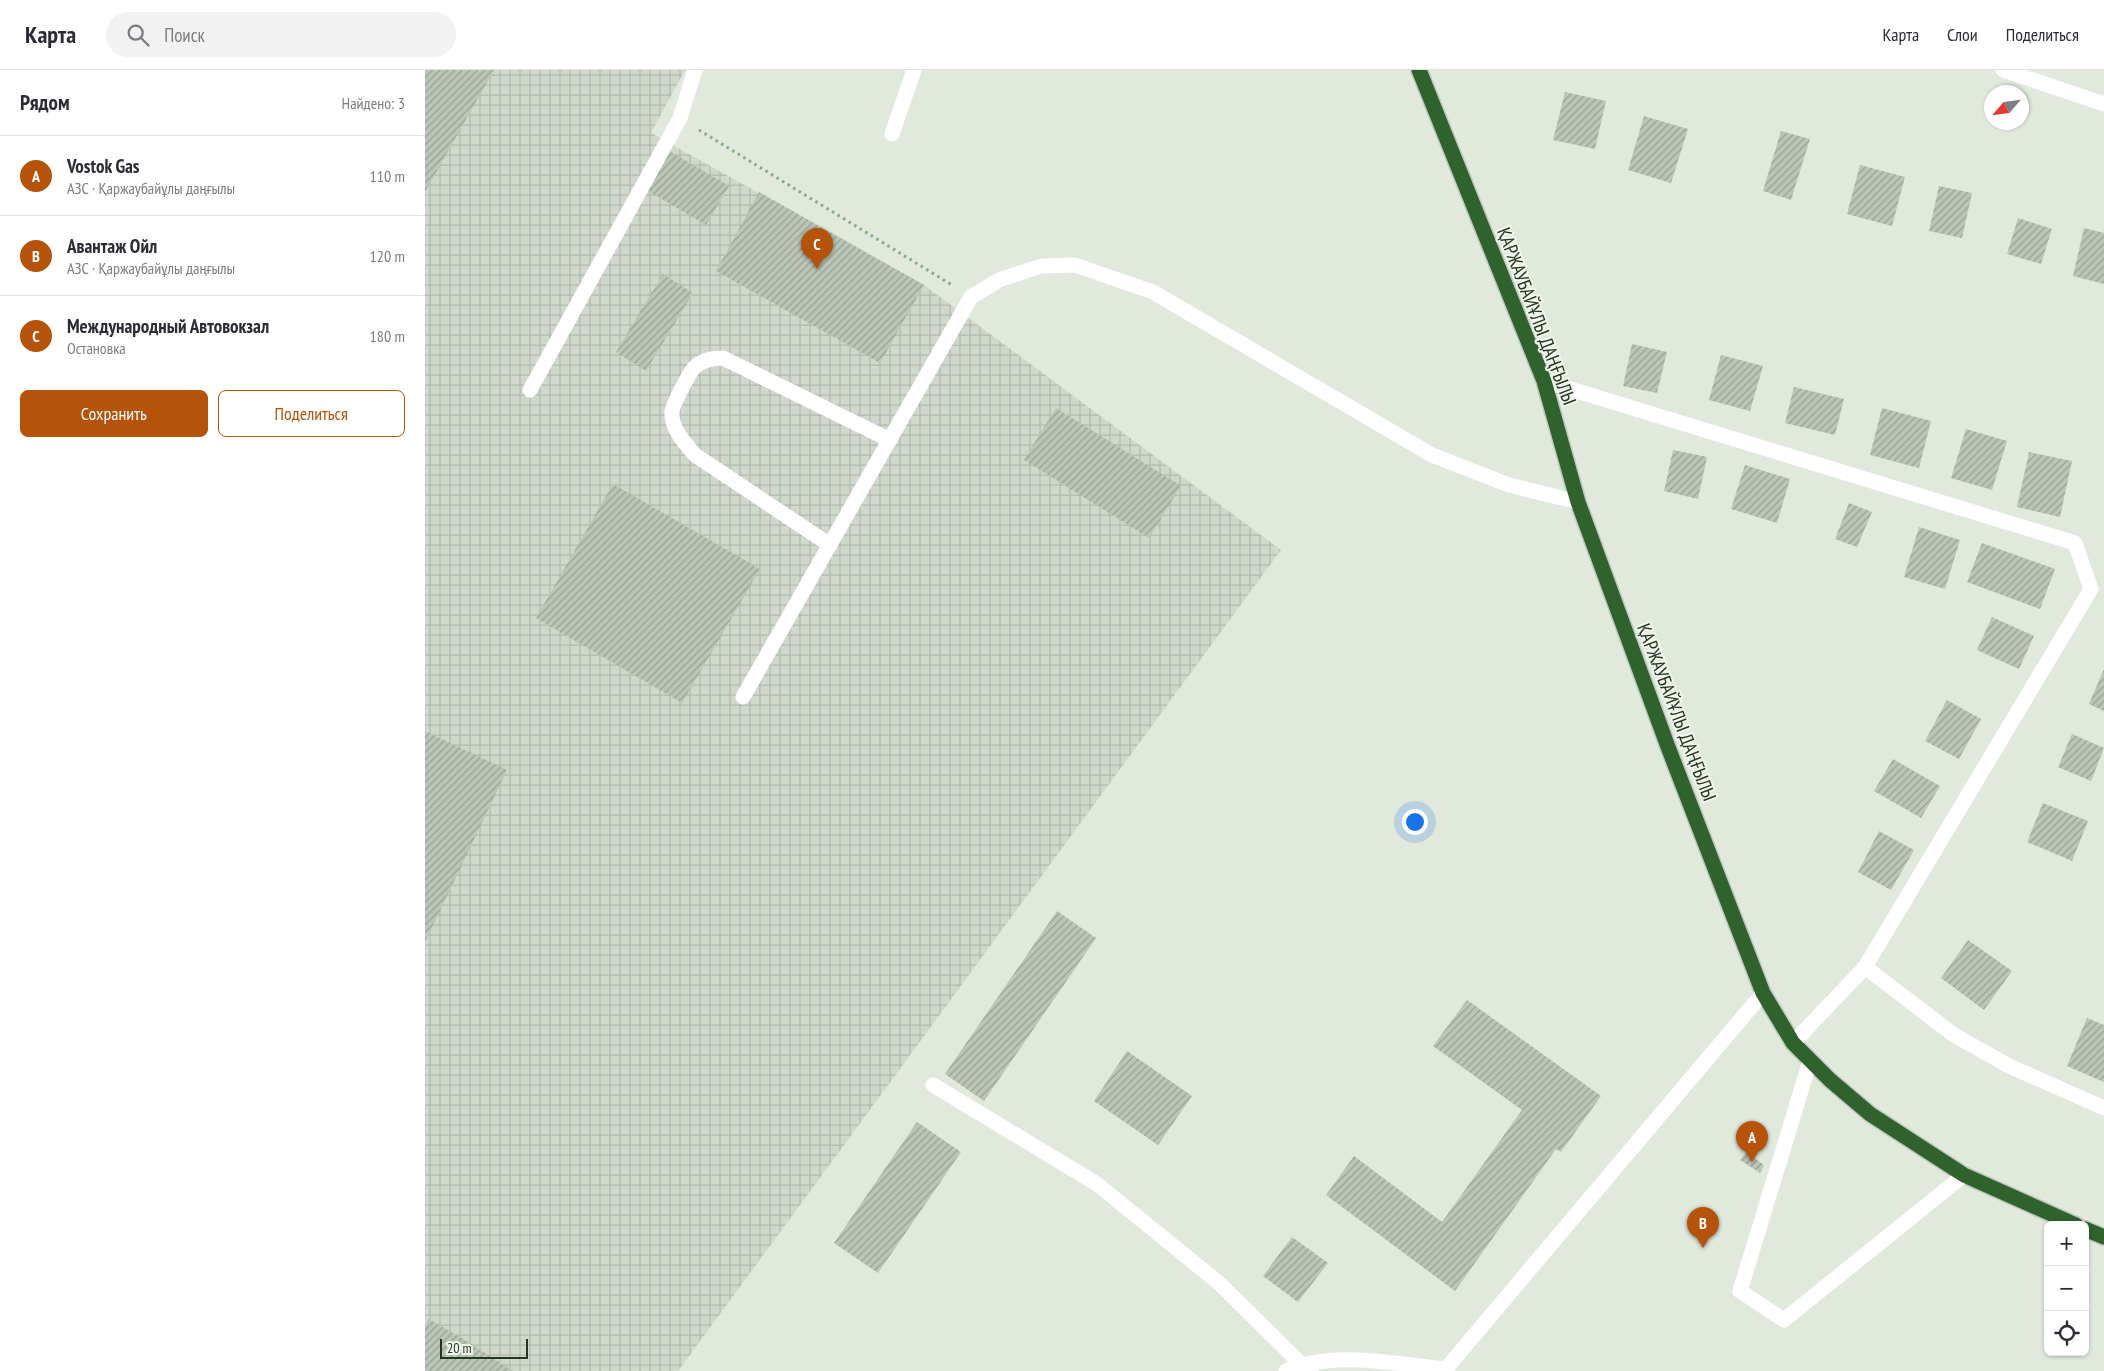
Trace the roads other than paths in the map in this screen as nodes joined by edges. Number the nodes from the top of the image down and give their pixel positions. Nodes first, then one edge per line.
1 (695, 70) edge
2 (914, 70) edge
3 (1419, 70) edge
4 (2010, 71) edge
5 (2104, 104) edge
6 (892, 134) dead end
7 (1544, 381) junction
8 (530, 390) dead end
9 (890, 440) junction
10 (1578, 502) junction
11 (830, 545) junction
12 (743, 697) dead end
13 (1865, 968) junction
14 (1763, 993) junction
15 (1793, 1043) junction
16 (1810, 1061) junction
17 (933, 1085) dead end
18 (2104, 1108) edge
19 (1964, 1175) junction
20 (2068, 1221) edge
21 (2089, 1231) edge
22 (2104, 1237) edge
23 (1306, 1368) edge
24 (1445, 1370) edge
25 (1286, 1371) edge

1 - 8 street
2 - 6 street
3 - 7 highway, ҚАРЖАУБАЙҰЛЫ ДАҢҒЫЛЫ
4 - 5 street
7 - 10 highway, ҚАРЖАУБАЙҰЛЫ ДАҢҒЫЛЫ
7 - 13 street
9 - 10 street
9 - 11 street
9 - 11 street
10 - 14 highway, ҚАРЖАУБАЙҰЛЫ ДАҢҒЫЛЫ
11 - 12 street
13 - 15 street
13 - 18 street
14 - 15 highway, ҚАРЖАУБАЙҰЛЫ ДАҢҒЫЛЫ
14 - 24 street
15 - 16 highway, ҚАРЖАУБАЙҰЛЫ ДАҢҒЫЛЫ
16 - 19 highway, ҚАРЖАУБАЙҰЛЫ ДАҢҒЫЛЫ
16 - 19 street
17 - 23 street
19 - 20 highway, ҚАРЖАУБАЙҰЛЫ ДАҢҒЫЛЫ
21 - 22 highway
23 - 24 street
23 - 25 street

